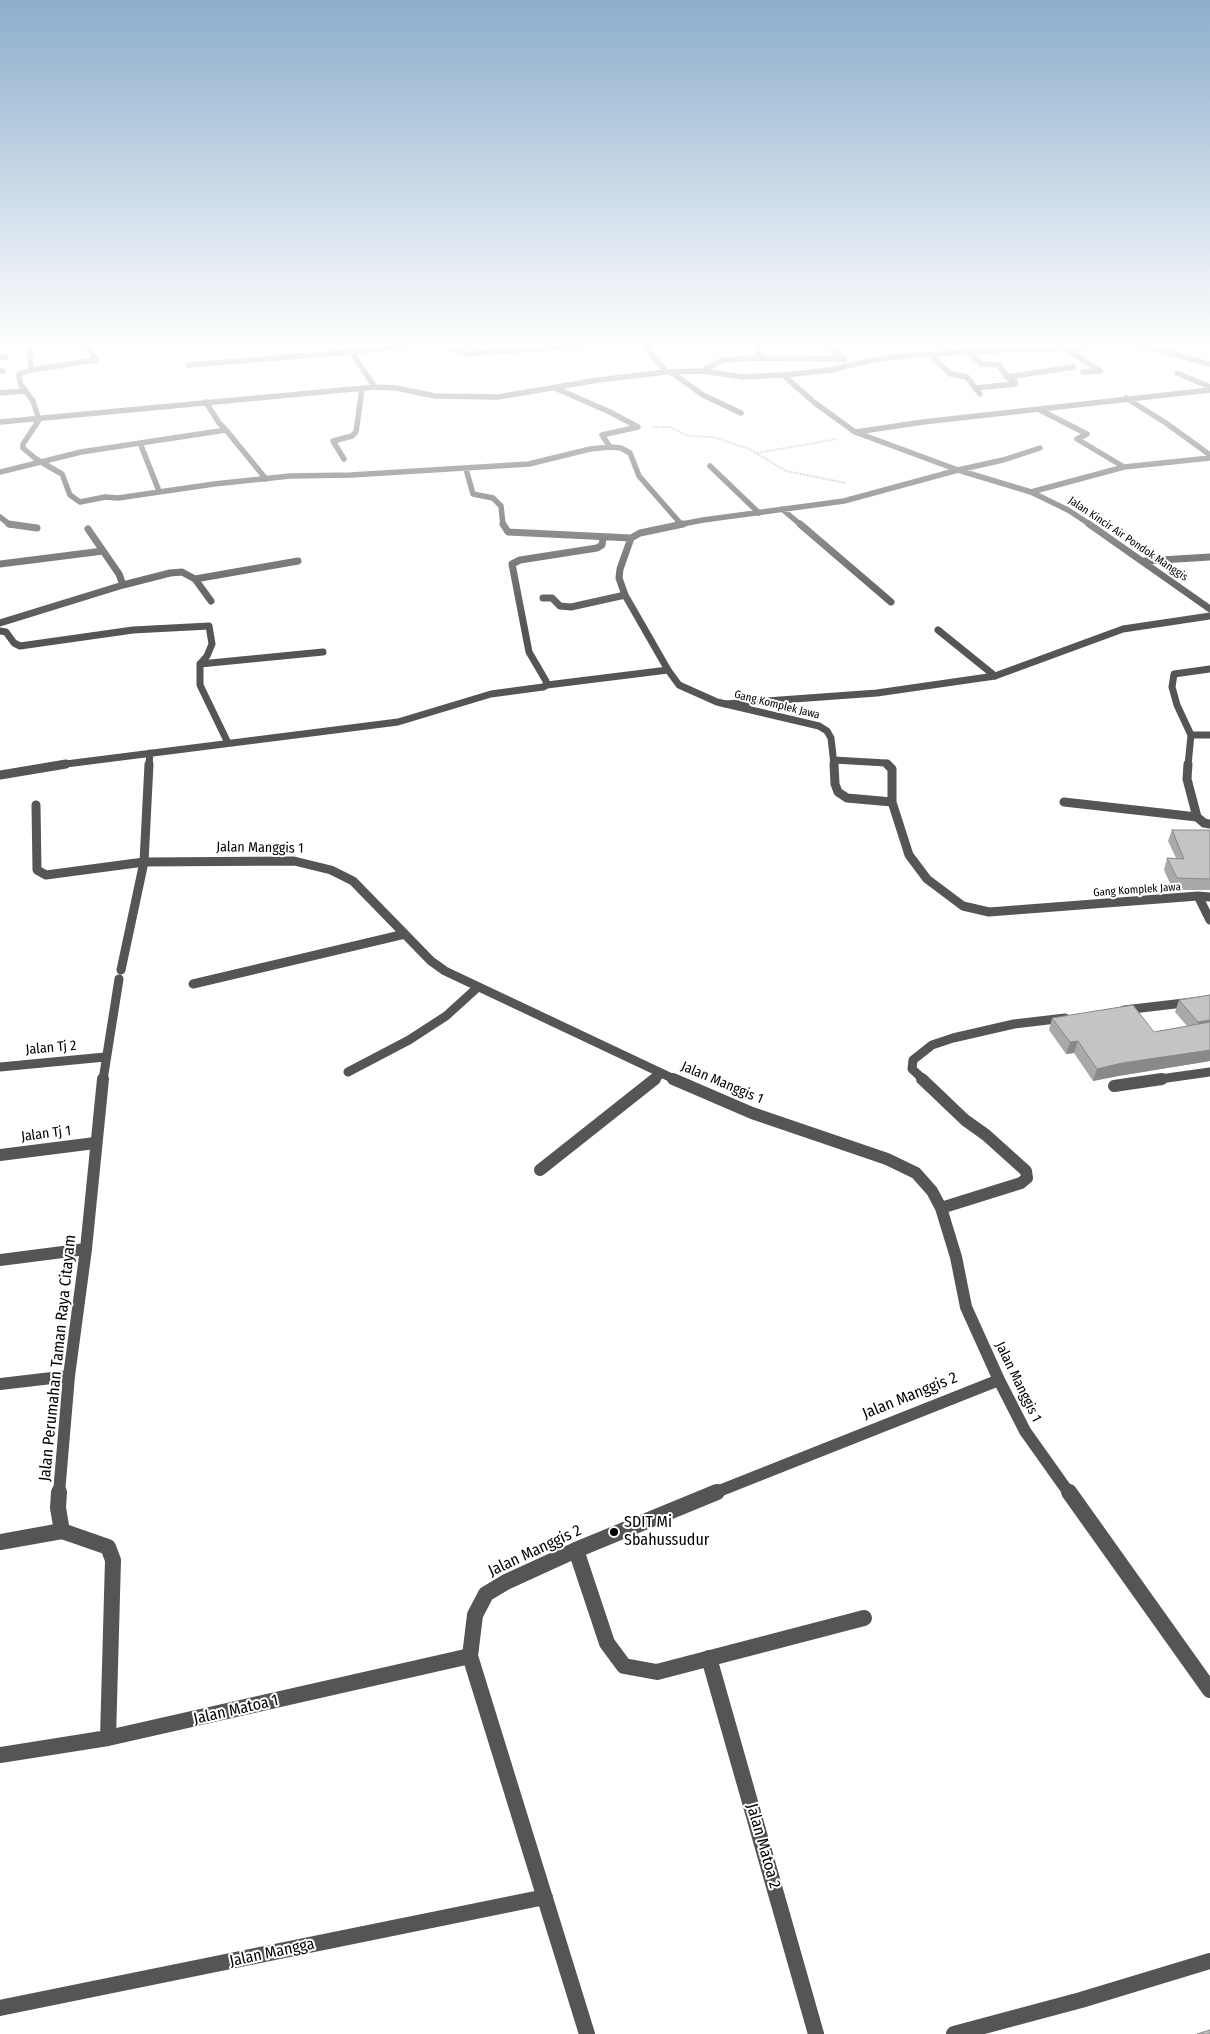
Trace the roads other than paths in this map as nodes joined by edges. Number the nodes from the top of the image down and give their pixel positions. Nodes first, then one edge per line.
1 (28, 437) edge
2 (180, 437) edge
3 (232, 437) edge
4 (349, 437) edge
5 (603, 437) edge
6 (866, 437) edge
7 (1083, 437) edge
8 (1185, 437) edge
9 (140, 443) junction
10 (610, 447) junction
11 (1040, 448) dead end
12 (1210, 456) edge
13 (344, 459) dead end
14 (40, 461) junction
15 (710, 466) dead end
16 (1124, 467) junction
17 (466, 469) junction
18 (958, 470) junction
19 (0, 472) edge
20 (266, 479) junction
21 (158, 491) junction
22 (1030, 492) junction
23 (782, 510) junction
24 (759, 512) junction
25 (0, 517) edge
26 (681, 524) junction
27 (37, 528) dead end
28 (88, 529) dead end
29 (603, 538) junction
30 (631, 538) junction
31 (103, 551) junction
32 (1210, 557) edge
33 (298, 561) dead end
34 (1144, 561) junction
35 (0, 564) edge
36 (195, 579) junction
37 (123, 585) junction
38 (625, 595) junction
39 (543, 598) dead end
40 (211, 601) dead end
41 (892, 602) dead end
42 (1210, 609) edge
43 (1210, 616) edge
44 (0, 623) edge
45 (938, 630) dead end
46 (0, 631) edge
47 (323, 652) dead end
48 (200, 664) junction
49 (1210, 669) edge
50 (668, 670) junction
51 (995, 676) junction
52 (547, 685) junction
53 (725, 704) junction
54 (1210, 735) edge
55 (1191, 736) junction
56 (228, 743) junction
57 (150, 753) junction
58 (834, 760) junction
59 (0, 775) edge
60 (892, 802) junction
61 (1064, 802) dead end
62 (36, 805) dead end
63 (1197, 817) junction
64 (1210, 824) edge
65 (144, 862) junction
66 (1198, 896) junction
67 (1210, 897) edge
68 (1210, 920) edge
69 (405, 934) junction
70 (193, 984) dead end
71 (478, 986) junction
72 (1210, 1000) edge
73 (1112, 1012) edge
74 (1073, 1017) edge
75 (104, 1057) junction
76 (0, 1066) edge
77 (348, 1072) dead end
78 (1210, 1072) edge
79 (661, 1074) junction
80 (1114, 1086) dead end
81 (95, 1144) junction
82 (0, 1155) edge
83 (540, 1170) dead end
84 (941, 1208) junction
85 (86, 1249) junction
86 (0, 1260) edge
87 (69, 1376) junction
88 (999, 1380) junction
89 (0, 1384) edge
90 (62, 1531) junction
91 (0, 1542) edge
92 (576, 1550) junction
93 (864, 1618) dead end
94 (470, 1656) junction
95 (709, 1658) junction
96 (1210, 1690) edge
97 (108, 1738) junction
98 (0, 1755) edge
99 (544, 1897) junction
100 (1210, 1961) edge
101 (0, 2008) edge
102 (588, 2034) edge
103 (816, 2034) edge
104 (954, 2034) edge

1 - 14 street
2 - 9 street
3 - 20 street
4 - 13 street
5 - 10 street
6 - 18 street, Jalan Kincir Air Pondok Manggis
7 - 16 street
8 - 12 street
9 - 14 street
9 - 21 street
10 - 17 street
10 - 26 street
11 - 18 street
12 - 16 street
14 - 19 street
14 - 21 street
15 - 24 street
16 - 22 street
17 - 20 street
17 - 29 street
18 - 22 street, Jalan Kincir Air Pondok Manggis
18 - 23 street
20 - 21 street
22 - 34 street, Jalan Kincir Air Pondok Manggis
23 - 24 street
23 - 41 street
24 - 26 street
25 - 27 street
26 - 30 street
28 - 31 street
29 - 30 street
29 - 52 street
30 - 38 street, Gang Komplek Jawa
31 - 35 street
31 - 37 street
32 - 34 street
33 - 36 street
34 - 42 street, Jalan Kincir Air Pondok Manggis
36 - 37 street
36 - 40 street
37 - 44 street
38 - 39 street
38 - 50 street, Gang Komplek Jawa
43 - 51 street
45 - 51 street
46 - 48 street
47 - 48 street
48 - 56 street
49 - 55 street
50 - 52 street
50 - 53 street, Gang Komplek Jawa
51 - 53 street
52 - 56 street
53 - 58 street, Gang Komplek Jawa
54 - 55 street
55 - 63 street
56 - 57 street
57 - 59 street
57 - 65 street, Jalan Perumahan Taman Raya Citayam
58 - 60 street, Gang Komplek Jawa
58 - 60 street
60 - 66 street, Gang Komplek Jawa
61 - 63 street
62 - 65 street, Jalan Manggis 1
63 - 64 street
65 - 69 street, Jalan Manggis 1
65 - 75 street, Jalan Perumahan Taman Raya Citayam
66 - 67 street, Gang Komplek Jawa
66 - 68 street
69 - 70 street
69 - 71 street, Jalan Manggis 1
71 - 77 street
71 - 79 street, Jalan Manggis 1
72 - 73 street
74 - 84 street
75 - 76 street, Jalan Tj 2
75 - 81 street, Jalan Perumahan Taman Raya Citayam
78 - 80 street
79 - 83 street
79 - 84 street, Jalan Manggis 1
81 - 82 street, Jalan Tj 1
81 - 85 street, Jalan Perumahan Taman Raya Citayam
84 - 88 street, Jalan Manggis 1
85 - 86 street
85 - 87 street, Jalan Perumahan Taman Raya Citayam
87 - 89 street
87 - 90 street, Jalan Perumahan Taman Raya Citayam
88 - 92 street, Jalan Manggis 2
88 - 96 street, Jalan Manggis 1
90 - 91 street
90 - 97 street
92 - 94 street, Jalan Manggis 2
92 - 95 street
93 - 95 street
94 - 97 street, Jalan Matoa 1
94 - 99 street, Jalan Manggis 2
95 - 103 street, Jalan Matoa 2
97 - 98 street, Jalan Matoa 1
99 - 101 street, Jalan Mangga
99 - 102 street, Jalan Manggis 2
100 - 104 street

